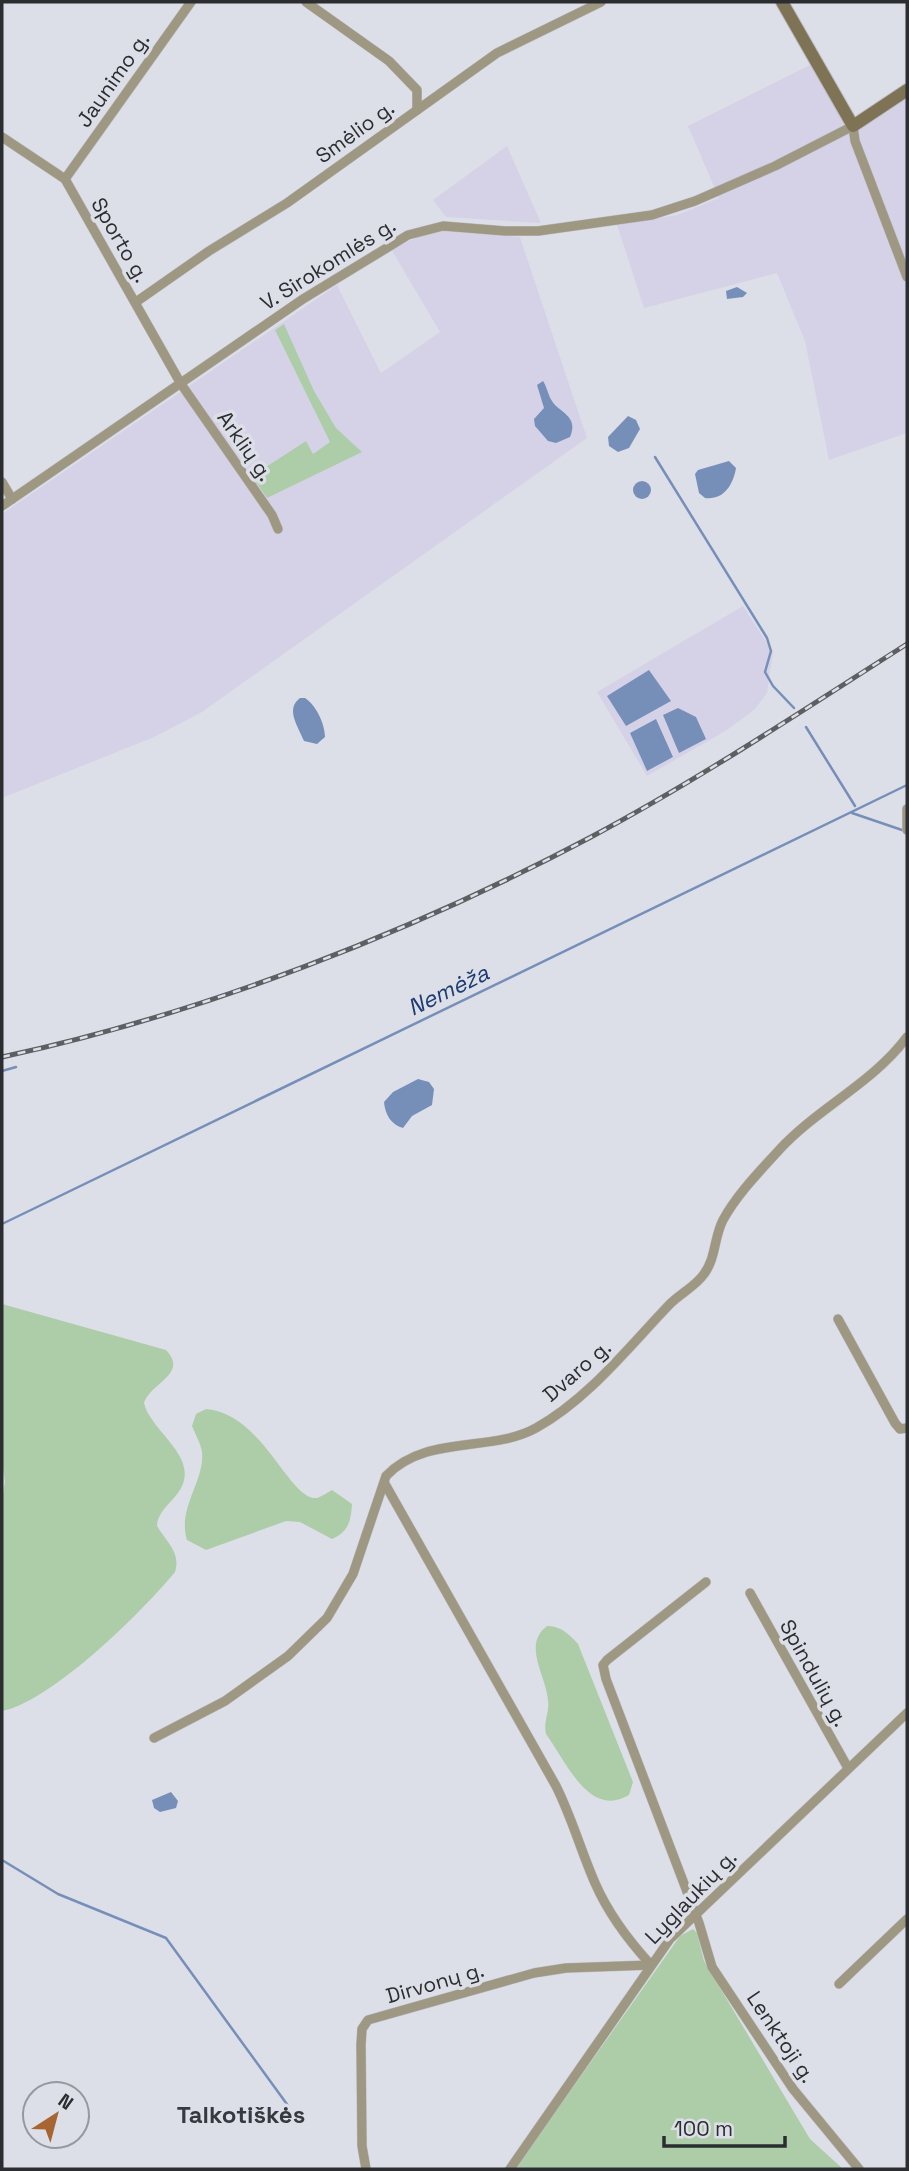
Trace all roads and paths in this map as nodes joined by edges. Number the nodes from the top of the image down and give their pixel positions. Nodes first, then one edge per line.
1 (191, 2) edge
2 (306, 2) edge
3 (601, 2) edge
4 (782, 2) edge
5 (417, 90) junction
6 (907, 90) edge
7 (433, 97) junction
8 (417, 110) junction
9 (853, 126) junction
10 (2, 137) edge
11 (65, 179) junction
12 (907, 277) edge
13 (136, 302) junction
14 (181, 384) junction
15 (2, 482) edge
16 (12, 499) junction
17 (2, 506) edge
18 (278, 529) dead end
19 (907, 809) edge
20 (907, 830) edge
21 (907, 1037) edge
22 (838, 1319) dead end
23 (907, 1429) edge
24 (385, 1484) junction
25 (706, 1582) dead end
26 (750, 1593) dead end
27 (907, 1713) edge
28 (154, 1738) dead end
29 (848, 1768) junction
30 (694, 1914) junction
31 (907, 1919) edge
32 (651, 1965) junction
33 (839, 1984) dead end
34 (365, 2164) edge
35 (510, 2169) edge
36 (859, 2169) edge

1 - 11 street, Jaunimo g.
2 - 5 street
3 - 7 street, Smėlio g.
4 - 9 main road
5 - 7 street
5 - 8 street
6 - 9 main road, V. Sirokomlės g.
7 - 8 street, Smėlio g.
8 - 13 street, Smėlio g.
9 - 12 street
9 - 14 street, V. Sirokomlės g.
10 - 11 street, Sporto g.
11 - 13 street, Sporto g.
13 - 14 street, Sporto g.
14 - 16 street, V. Sirokomlės g.
14 - 18 street, Arklių g.
15 - 16 street
16 - 17 street, V. Sirokomlės g.
19 - 20 street
21 - 24 street, Dvaro g.
22 - 23 street
24 - 28 street, Dvaro g.
24 - 32 street
25 - 30 street, Lenktoji g.
26 - 29 street, Spindulių g.
27 - 29 street, Lyglaukių g.
29 - 30 street, Lyglaukių g.
30 - 32 street, Lyglaukių g.
30 - 36 street, Lenktoji g.
31 - 33 street
32 - 34 street, Dirvonų g.
32 - 35 street, Lyglaukių g.

